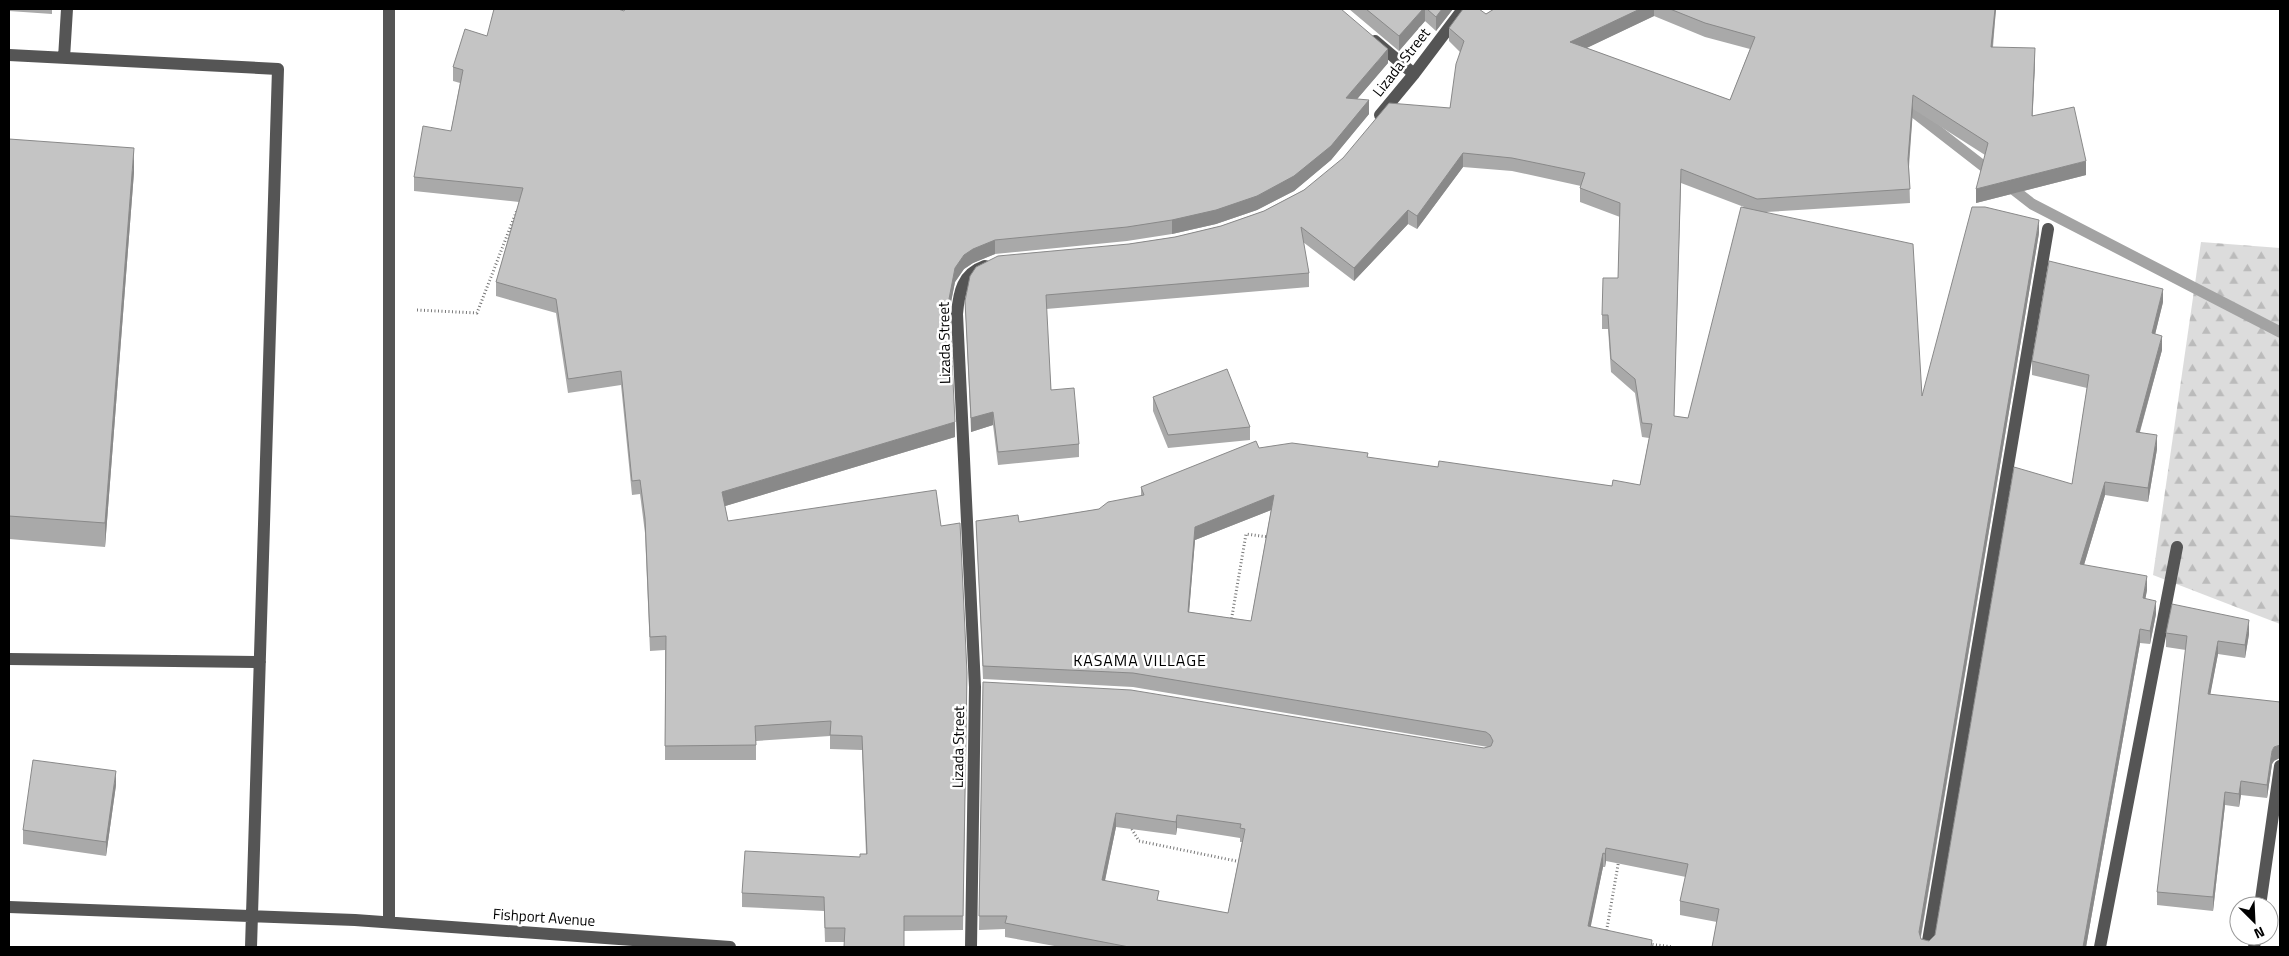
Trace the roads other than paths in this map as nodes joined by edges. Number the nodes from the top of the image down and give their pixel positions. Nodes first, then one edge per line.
1 (67, 9) edge
2 (389, 9) edge
3 (1463, 9) edge
4 (1365, 33) edge
5 (9, 55) edge
6 (64, 58) junction
7 (1414, 74) junction
8 (1370, 127) edge
9 (2048, 229) dead end
10 (996, 262) edge
11 (2177, 547) dead end
12 (9, 659) edge
13 (260, 662) junction
14 (2280, 766) edge
15 (2261, 896) edge
16 (9, 907) edge
17 (254, 916) junction
18 (389, 922) junction
19 (670, 945) edge
20 (251, 947) edge
21 (730, 947) edge
22 (971, 947) edge
23 (1927, 947) edge
24 (2100, 947) edge

1 - 6 street
2 - 18 street
3 - 7 street, Lizada Street
4 - 7 street
5 - 6 street
6 - 13 street
7 - 8 street, Lizada Street
9 - 23 street
10 - 22 street, Lizada Street
11 - 24 street
12 - 13 street
13 - 17 street
14 - 15 street
16 - 17 street, Fishport Avenue
17 - 18 street, Fishport Avenue
17 - 20 street
18 - 19 street, Fishport Avenue
19 - 21 street, Fishport Avenue

